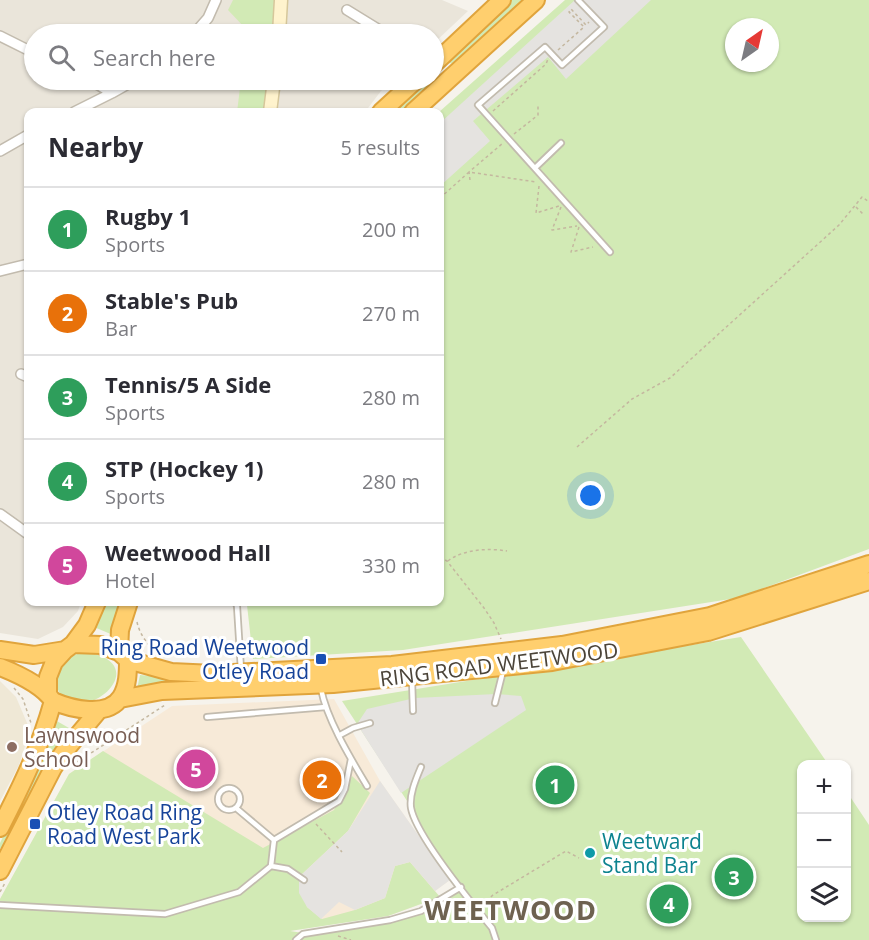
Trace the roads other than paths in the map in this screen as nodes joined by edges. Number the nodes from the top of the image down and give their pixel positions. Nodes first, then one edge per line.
1 (216, 0) edge
2 (281, 0) edge
3 (502, 0) edge
4 (536, 0) edge
5 (578, 0) edge
6 (347, 10) dead end
7 (203, 24) edge
8 (280, 24) edge
9 (370, 24) edge
10 (0, 36) edge
11 (24, 48) edge
12 (444, 54) edge
13 (444, 74) edge
14 (449, 80) junction
15 (444, 84) edge
16 (107, 90) edge
17 (117, 90) edge
18 (273, 90) edge
19 (405, 90) edge
20 (438, 90) edge
21 (112, 93) junction
22 (82, 108) edge
23 (270, 108) edge
24 (385, 108) edge
25 (418, 108) edge
26 (24, 137) edge
27 (561, 143) dead end
28 (0, 151) edge
29 (535, 168) junction
30 (610, 252) dead end
31 (24, 265) edge
32 (0, 271) edge
33 (0, 514) edge
34 (24, 531) edge
35 (869, 564) edge
36 (869, 581) edge
37 (94, 606) edge
38 (128, 606) edge
39 (237, 606) edge
40 (69, 647) junction
41 (0, 650) edge
42 (124, 656) junction
43 (504, 666) junction
44 (6, 669) edge
45 (241, 672) junction
46 (412, 676) junction
47 (320, 684) junction
48 (51, 698) junction
49 (120, 699) junction
50 (495, 703) dead end
51 (326, 707) junction
52 (99, 710) junction
53 (413, 711) dead end
54 (207, 717) dead end
55 (370, 723) dead end
56 (340, 735) junction
57 (351, 759) junction
58 (421, 767) dead end
59 (367, 786) dead end
60 (236, 808) junction
61 (0, 828) edge
62 (274, 840) junction
63 (271, 866) junction
64 (0, 871) edge
65 (304, 880) dead end
66 (460, 887) junction
67 (0, 905) edge
68 (296, 940) edge
69 (496, 940) edge

1 - 7 street
2 - 8 street
3 - 12 highway
4 - 14 highway
5 - 29 lane
6 - 9 street
10 - 11 street
13 - 14 highway
14 - 15 highway
16 - 21 street
17 - 21 street
18 - 23 street
19 - 24 highway
20 - 25 highway
21 - 22 street
26 - 28 street
27 - 29 lane
29 - 30 lane
31 - 32 street
33 - 34 street
35 - 43 highway, RING ROAD WEETWOOD
36 - 43 highway, RING ROAD WEETWOOD
37 - 40 highway
38 - 42 highway
39 - 45 lane
40 - 41 highway
40 - 42 highway
40 - 48 highway
42 - 45 highway, RING ROAD WEETWOOD
42 - 49 highway
43 - 45 highway, RING ROAD WEETWOOD
43 - 46 highway, RING ROAD WEETWOOD
43 - 50 lane
44 - 48 highway
46 - 47 highway, RING ROAD WEETWOOD
46 - 53 lane
47 - 49 highway, RING ROAD WEETWOOD
47 - 51 lane
48 - 52 highway
48 - 61 highway
49 - 52 highway
51 - 54 lane
51 - 56 lane
52 - 64 highway
55 - 56 lane
56 - 57 lane
57 - 59 lane
57 - 62 lane
58 - 66 lane
60 - 60 lane
60 - 62 lane
62 - 63 lane
63 - 65 lane
63 - 67 lane
66 - 68 lane
66 - 69 lane

